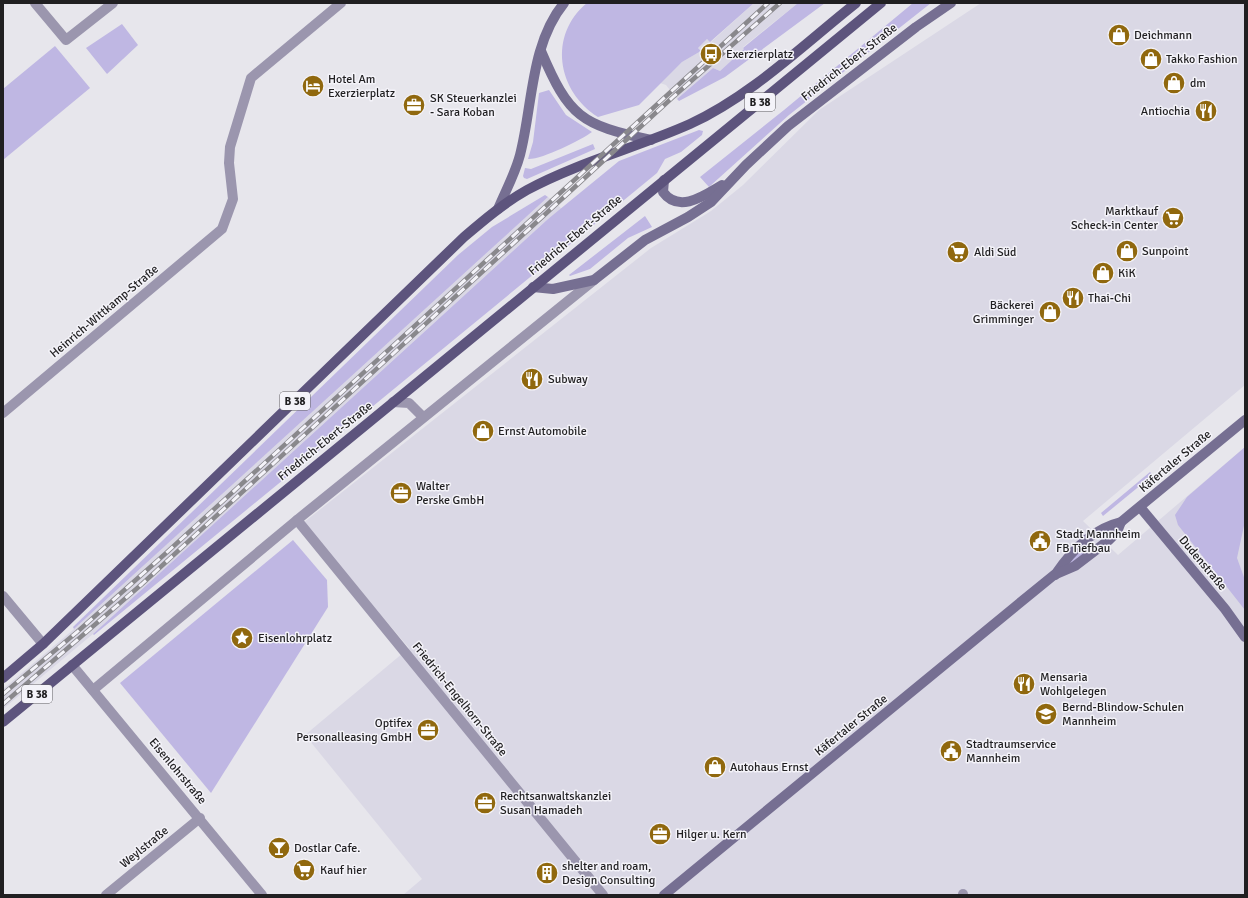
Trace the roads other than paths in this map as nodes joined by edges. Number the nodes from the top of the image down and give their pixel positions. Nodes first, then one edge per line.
1 (35, 3) edge
2 (113, 3) edge
3 (341, 3) edge
4 (564, 3) edge
5 (856, 3) edge
6 (881, 3) edge
7 (951, 3) edge
8 (541, 51) junction
9 (651, 140) junction
10 (664, 180) junction
11 (731, 180) junction
12 (498, 209) junction
13 (594, 280) junction
14 (533, 287) junction
15 (393, 402) junction
16 (3, 412) edge
17 (423, 417) junction
18 (1245, 420) edge
19 (1140, 507) junction
20 (297, 520) junction
21 (3, 596) edge
22 (1245, 637) edge
23 (43, 644) junction
24 (72, 666) junction
25 (3, 678) edge
26 (93, 690) junction
27 (3, 722) edge
28 (200, 818) junction
29 (106, 895) edge
30 (262, 895) edge
31 (603, 895) edge
32 (664, 895) edge

1 - 2 street
3 - 16 street, Heinrich-Wittkamp-Straße
4 - 8 street
5 - 9 main road, B 38
6 - 10 main road, Friedrich-Ebert-Straße / B 38
7 - 11 street, Friedrich-Ebert-Straße
8 - 9 street
8 - 12 street
9 - 12 main road, B 38
10 - 11 street, Friedrich-Ebert-Straße
10 - 14 main road, Friedrich-Ebert-Straße / B 38
11 - 13 street, Friedrich-Ebert-Straße
12 - 23 main road, B 38
13 - 14 street
13 - 17 street, Friedrich-Ebert-Straße
14 - 15 main road, Friedrich-Ebert-Straße / B 38
15 - 17 street
15 - 24 main road, Friedrich-Ebert-Straße / B 38
17 - 20 street, Friedrich-Ebert-Straße
18 - 19 street, Käfertaler Straße
19 - 22 street, Dudenstraße
19 - 32 street, Käfertaler Straße
20 - 26 street, Friedrich-Ebert-Straße
20 - 31 street, Friedrich-Engelhorn-Straße
21 - 23 street
23 - 25 main road, B 38
24 - 26 street, Eisenlohrstraße
24 - 27 main road, Friedrich-Ebert-Straße / B 38
26 - 28 street, Eisenlohrstraße
28 - 29 street, Weylstraße
28 - 30 street, Eisenlohrstraße

